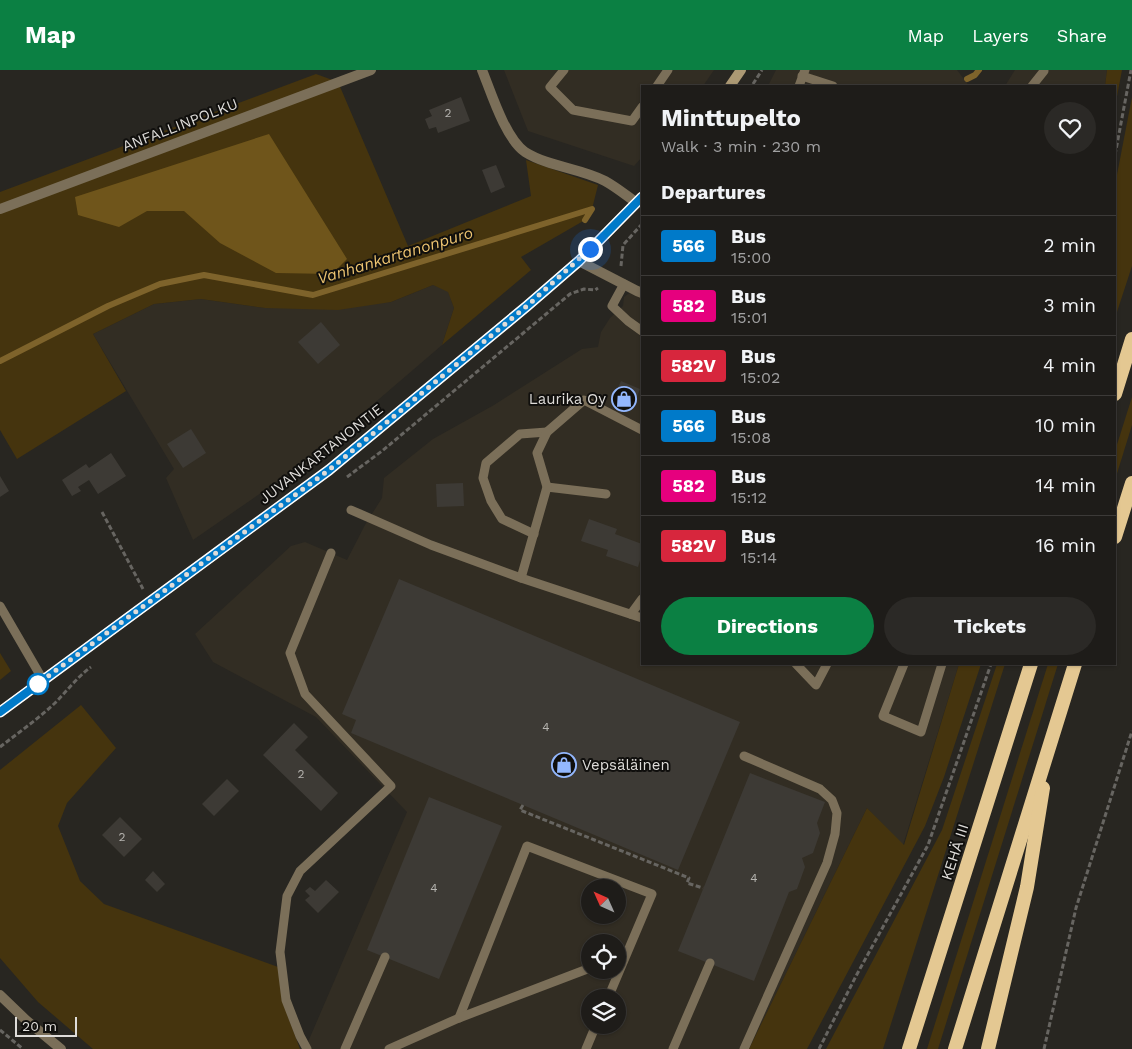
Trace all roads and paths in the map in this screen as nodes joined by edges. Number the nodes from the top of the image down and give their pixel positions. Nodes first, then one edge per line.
1 (371, 70) edge
2 (482, 70) edge
3 (564, 70) edge
4 (668, 70) edge
5 (741, 70) edge
6 (762, 70) edge
7 (1131, 70) edge
8 (1044, 71) edge
9 (803, 73) edge
10 (658, 85) edge
11 (731, 85) edge
12 (752, 85) edge
13 (798, 85) edge
14 (831, 85) edge
15 (1033, 85) edge
16 (641, 108) edge
17 (1116, 150) edge
18 (640, 200) edge
19 (0, 209) edge
20 (579, 261) junction
21 (624, 284) junction
22 (641, 292) edge
23 (641, 330) edge
24 (1132, 339) edge
25 (1116, 391) edge
26 (641, 429) edge
27 (547, 432) junction
28 (1132, 483) edge
29 (547, 487) junction
30 (606, 494) dead end
31 (351, 510) dead end
32 (102, 512) dead end
33 (534, 534) junction
34 (1116, 534) edge
35 (331, 553) dead end
36 (521, 578) junction
37 (641, 600) edge
38 (150, 602) junction
39 (0, 606) edge
40 (631, 614) junction
41 (641, 618) edge
42 (797, 665) edge
43 (826, 665) edge
44 (904, 665) edge
45 (942, 665) edge
46 (991, 665) edge
47 (1031, 665) edge
48 (1074, 665) edge
49 (43, 680) junction
50 (0, 712) edge
51 (1132, 731) edge
52 (1052, 736) junction
53 (744, 756) dead end
54 (523, 805) dead end
55 (703, 888) dead end
56 (626, 948) edge
57 (385, 957) dead end
58 (710, 963) dead end
59 (581, 971) edge
60 (0, 995) edge
61 (459, 1018) junction
62 (0, 1030) edge
63 (592, 1034) edge
64 (23, 1049) edge
65 (61, 1049) edge
66 (307, 1049) edge
67 (345, 1049) edge
68 (389, 1049) edge
69 (586, 1049) edge
70 (673, 1049) edge
71 (744, 1049) edge
72 (818, 1049) edge
73 (909, 1049) edge
74 (955, 1049) edge
75 (988, 1049) edge
76 (1044, 1049) edge

1 - 19 street, ANFALLINPOLKU
2 - 18 street
3 - 16 lane
4 - 10 lane
5 - 11 main road
6 - 12 path
7 - 17 path
8 - 15 lane
9 - 13 lane
9 - 14 lane
18 - 20 main road, JUVANKARTANONTIE
20 - 21 street
20 - 38 main road, JUVANKARTANONTIE
21 - 22 street
21 - 23 lane
24 - 25 highway
26 - 27 lane
27 - 29 lane
27 - 33 lane
28 - 34 highway
29 - 30 lane
29 - 33 lane
31 - 36 lane
32 - 38 path
33 - 36 lane
35 - 66 lane
36 - 40 lane
37 - 40 lane
38 - 49 main road, JUVANKARTANONTIE
39 - 49 lane
40 - 41 lane
42 - 43 lane
44 - 45 lane
46 - 72 path
47 - 73 highway, KEHÄ III
48 - 52 highway
49 - 50 main road, JUVANKARTANONTIE
51 - 76 path
52 - 74 highway
52 - 75 highway
53 - 71 lane
54 - 55 path
56 - 61 lane
57 - 67 lane
58 - 70 lane
59 - 61 lane
60 - 65 street
61 - 68 lane
62 - 64 path
63 - 69 lane

